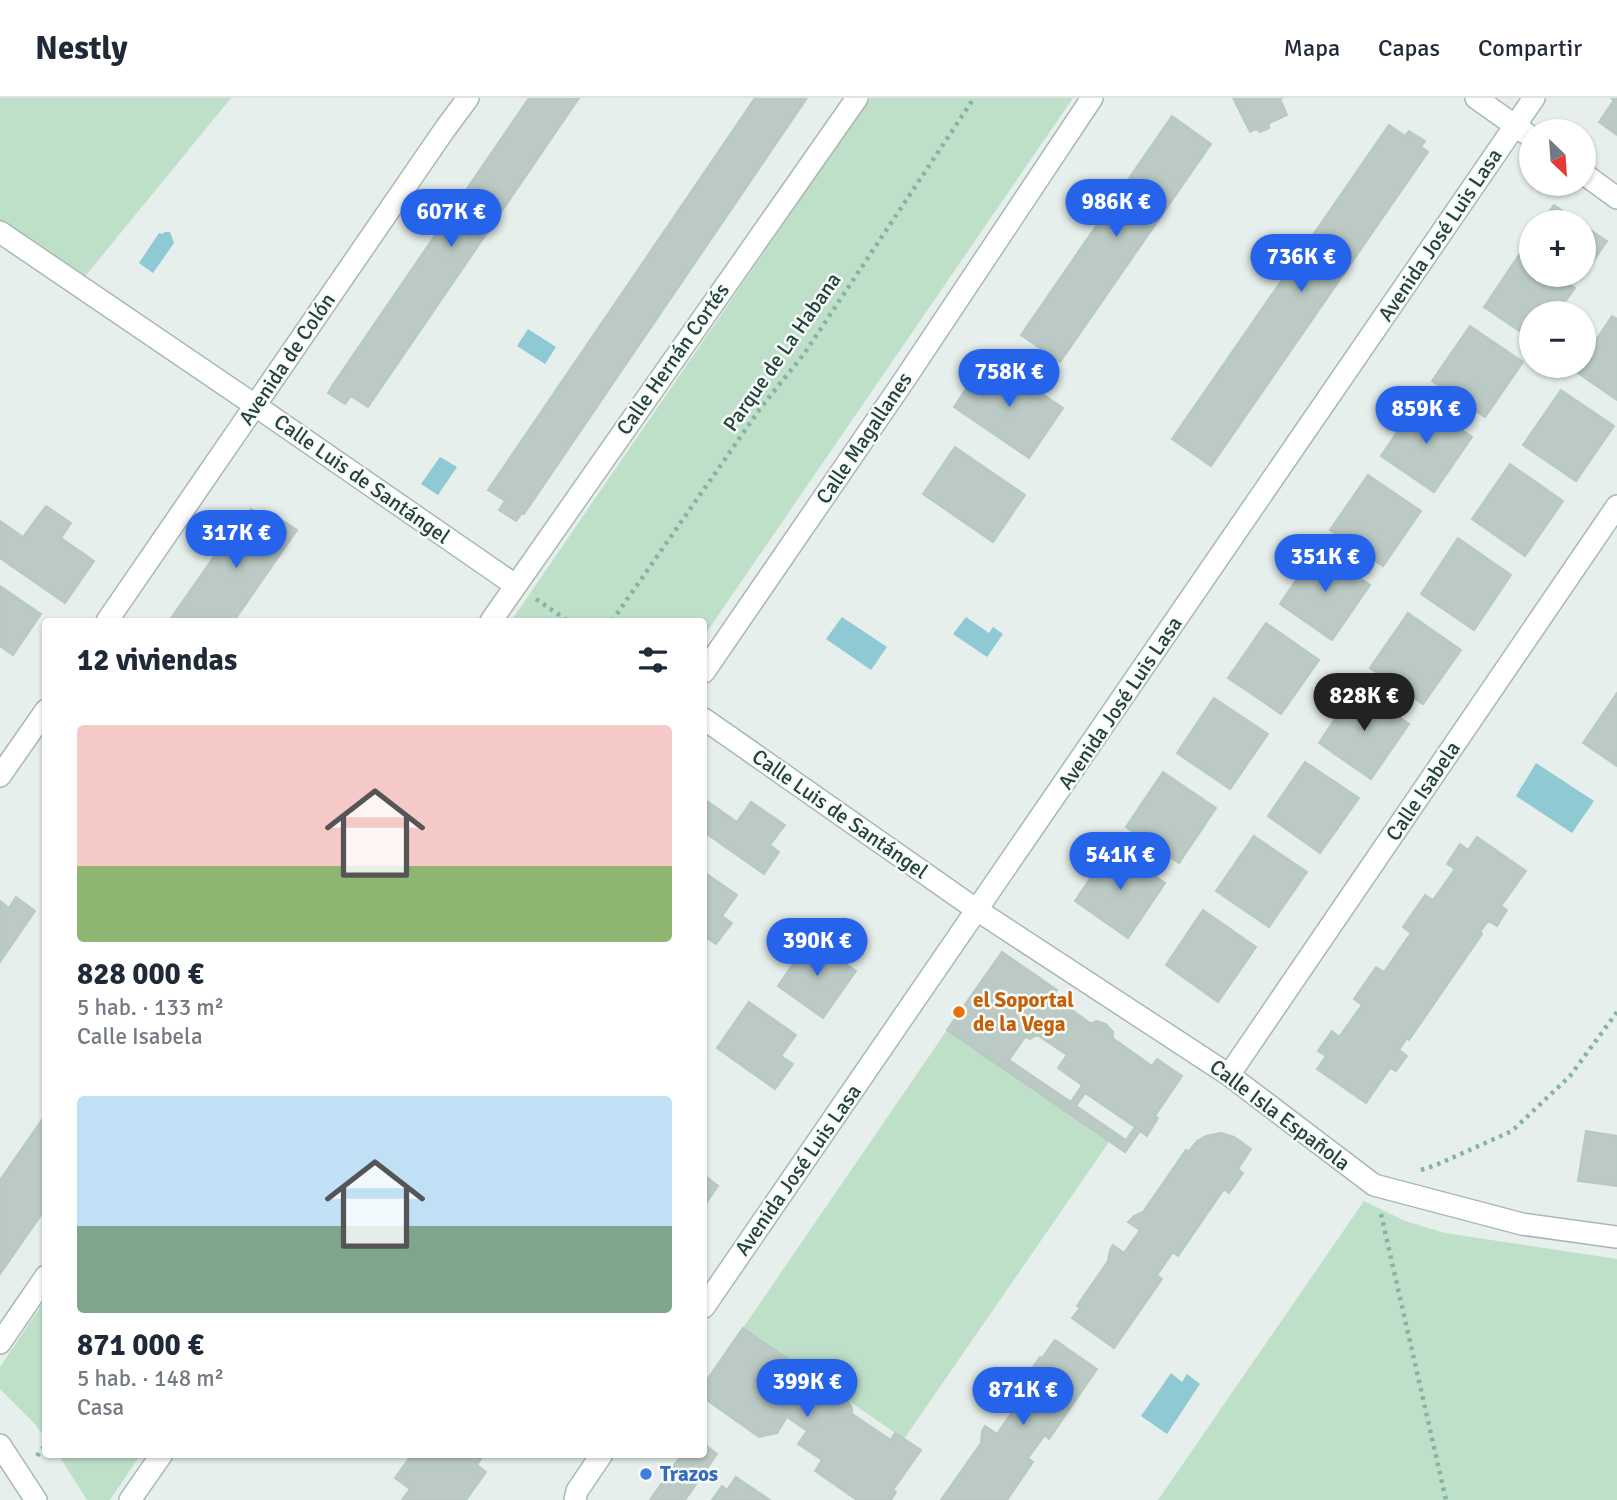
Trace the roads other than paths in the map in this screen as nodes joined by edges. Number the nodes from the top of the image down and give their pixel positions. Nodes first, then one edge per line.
1 (468, 98) edge
2 (857, 98) edge
3 (1092, 98) edge
4 (1476, 98) edge
5 (1534, 98) edge
6 (1527, 119) edge
7 (1519, 128) edge
8 (1519, 137) edge
9 (1596, 183) edge
10 (1617, 198) edge
11 (0, 232) edge
12 (256, 406) junction
13 (1617, 506) edge
14 (515, 585) junction
15 (109, 618) edge
16 (493, 618) edge
17 (707, 668) edge
18 (42, 716) edge
19 (707, 721) edge
20 (0, 776) edge
21 (977, 910) junction
22 (1229, 1075) junction
23 (1617, 1237) edge
24 (42, 1282) edge
25 (707, 1303) edge
26 (0, 1343) edge
27 (0, 1445) edge
28 (159, 1458) edge
29 (599, 1458) edge
30 (36, 1500) edge
31 (130, 1500) edge
32 (575, 1500) edge

1 - 12 street, Avenida de Colón
2 - 14 street, Calle Hernán Cortés
3 - 17 street, Calle Magallanes
4 - 7 street
5 - 6 street, Avenida José Luis Lasa
8 - 21 street, Avenida José Luis Lasa
9 - 10 street
11 - 12 street, Calle Luis de Santángel
12 - 14 street, Calle Luis de Santángel
12 - 15 street, Avenida de Colón
13 - 22 street, Calle Isabela
14 - 16 street, Calle Hernán Cortés
18 - 20 street
19 - 21 street, Calle Luis de Santángel
21 - 22 street, Calle Isla Española
21 - 25 street, Avenida José Luis Lasa
22 - 23 street, Calle Isla Española
24 - 26 street
27 - 30 street
28 - 31 street
29 - 32 street

